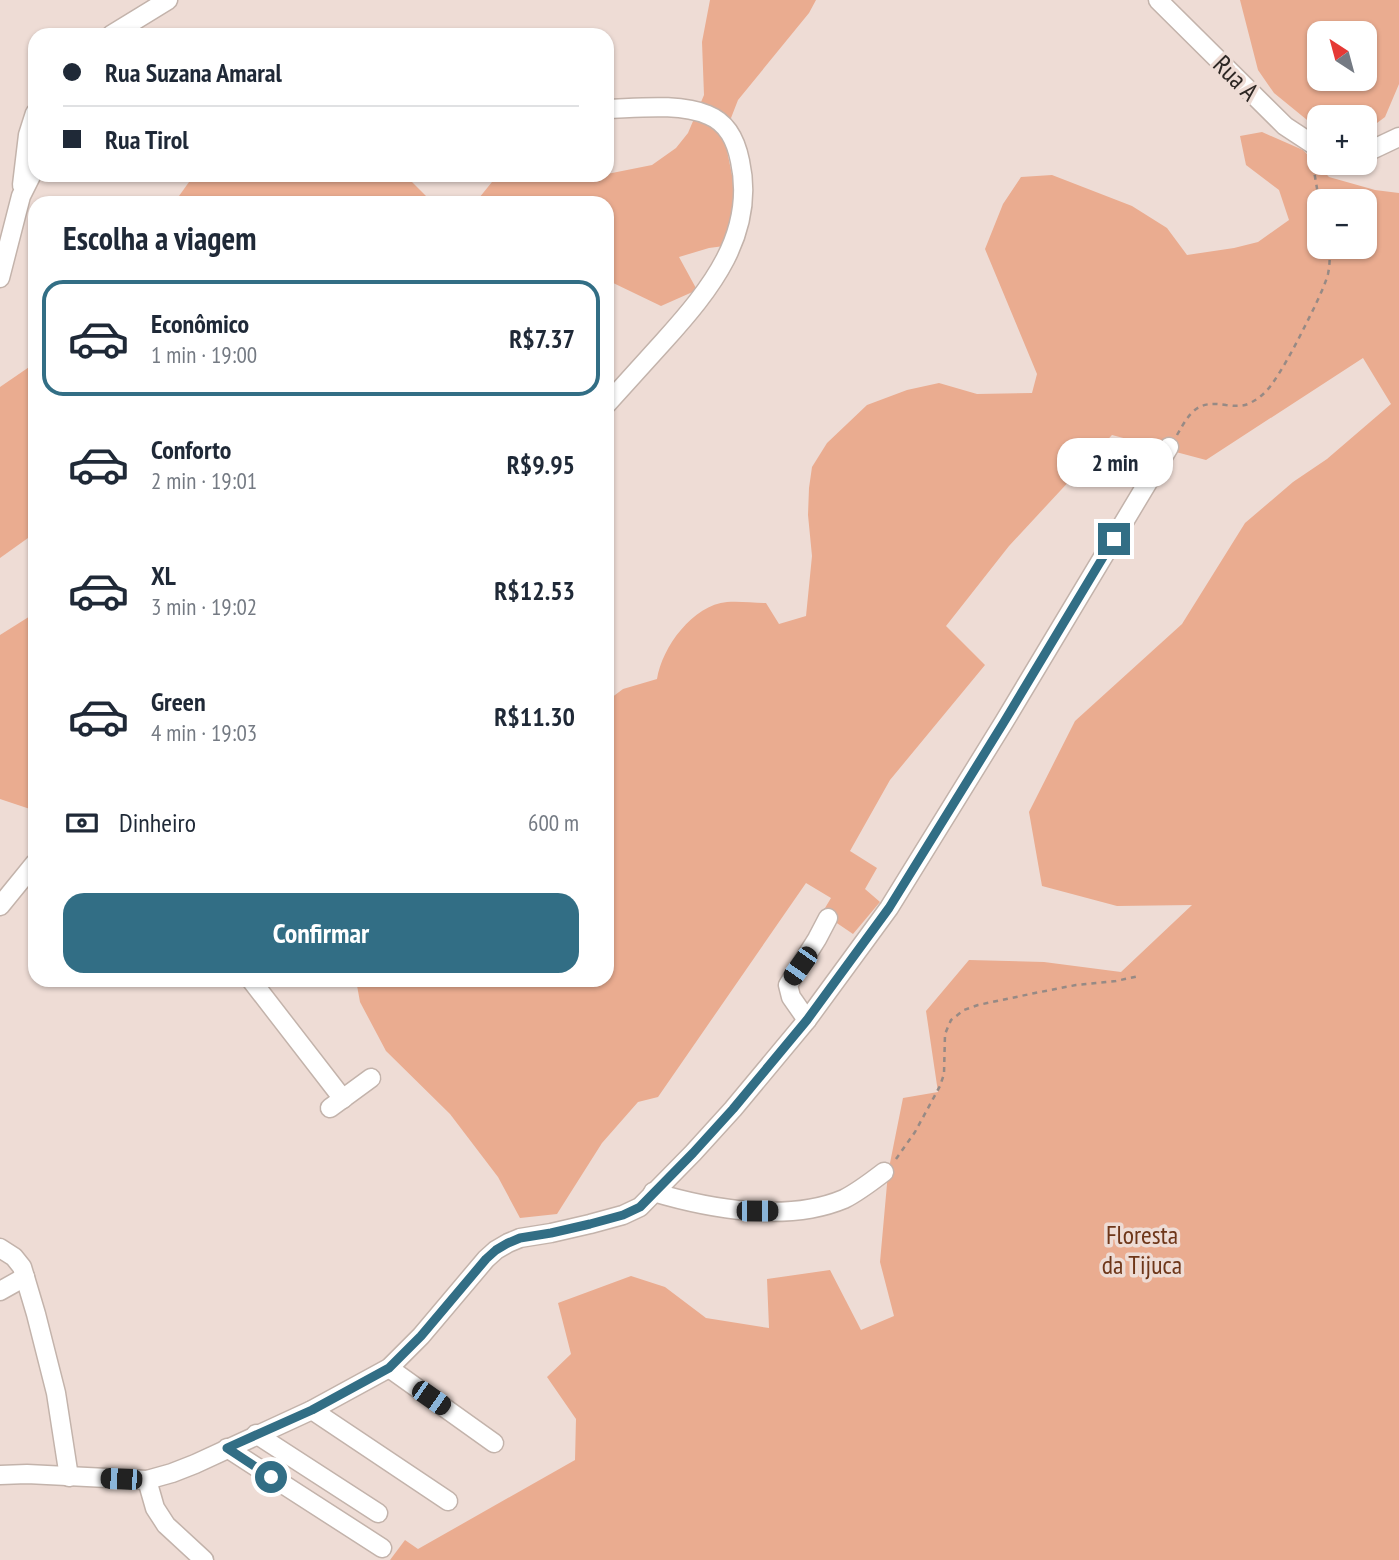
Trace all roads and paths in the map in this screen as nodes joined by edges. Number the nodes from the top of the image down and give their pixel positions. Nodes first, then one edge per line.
1 (168, 0) edge
2 (1158, 0) edge
3 (122, 28) edge
4 (614, 109) edge
5 (28, 135) edge
6 (1399, 137) edge
7 (1307, 141) edge
8 (1377, 147) edge
9 (28, 182) edge
10 (21, 196) junction
11 (1330, 259) edge
12 (0, 278) edge
13 (614, 396) edge
14 (1169, 447) joint
15 (28, 872) edge
16 (0, 906) edge
17 (828, 918) dead end
18 (1139, 976) dead end
19 (256, 987) edge
20 (807, 1020) junction
21 (371, 1078) dead end
22 (884, 1172) joint
23 (653, 1192) junction
24 (0, 1248) edge
25 (25, 1277) junction
26 (0, 1291) edge
27 (389, 1368) junction
28 (312, 1410) junction
29 (256, 1434) junction
30 (494, 1443) dead end
31 (227, 1448) junction
32 (0, 1475) edge
33 (69, 1477) junction
34 (147, 1480) junction
35 (448, 1501) dead end
36 (378, 1513) dead end
37 (382, 1548) dead end
38 (204, 1560) edge

1 - 3 street
2 - 7 street, Rua A
4 - 13 street
5 - 10 street
6 - 8 street
9 - 10 street
10 - 12 street
11 - 14 path
14 - 20 street
15 - 16 street
17 - 20 street
18 - 22 path
19 - 21 street
20 - 23 street
22 - 23 street
23 - 27 street
24 - 25 street
25 - 26 street
25 - 33 street
27 - 28 street
27 - 30 street
28 - 29 street
28 - 35 street
29 - 31 street
29 - 36 street
31 - 34 street
31 - 37 street
32 - 33 street
33 - 34 street
34 - 38 street

